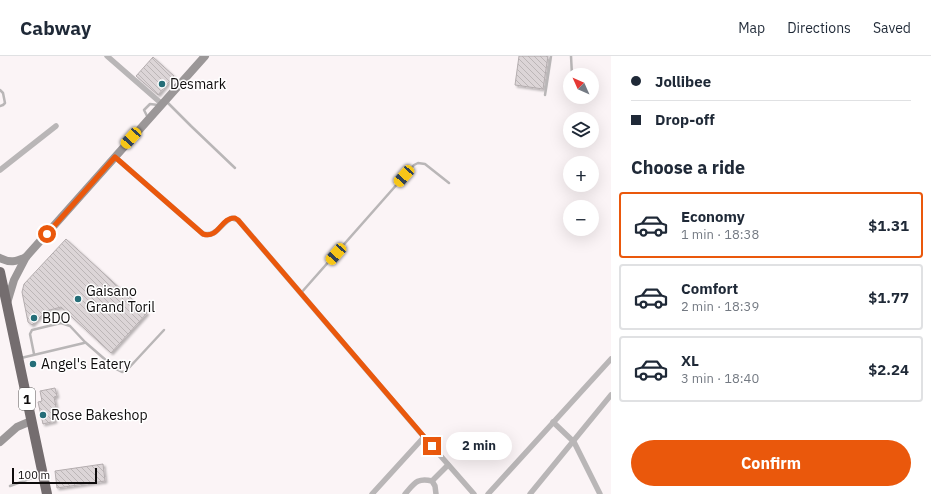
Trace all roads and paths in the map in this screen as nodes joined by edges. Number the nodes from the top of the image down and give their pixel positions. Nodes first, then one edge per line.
1 (107, 56) edge
2 (205, 56) edge
3 (551, 56) edge
4 (571, 56) edge
5 (572, 68) edge
6 (0, 90) edge
7 (545, 95) dead end
8 (163, 103) junction
9 (0, 106) edge
10 (56, 126) dead end
11 (115, 157) junction
12 (235, 168) dead end
13 (0, 170) edge
14 (449, 183) dead end
15 (26, 257) junction
16 (0, 258) edge
17 (0, 272) edge
18 (300, 293) junction
19 (7, 305) junction
20 (164, 330) dead end
21 (85, 342) junction
22 (34, 354) junction
23 (18, 358) junction
24 (611, 359) edge
25 (611, 395) edge
26 (31, 421) junction
27 (553, 422) junction
28 (424, 437) junction
29 (0, 442) edge
30 (574, 442) junction
31 (448, 465) junction
32 (43, 474) junction
33 (432, 481) junction
34 (10, 486) dead end
35 (47, 494) edge
36 (372, 494) edge
37 (405, 494) edge
38 (436, 494) edge
39 (474, 494) edge
40 (488, 494) edge
41 (530, 494) edge
42 (600, 494) edge

1 - 8 street
2 - 8 main road
3 - 7 lane
4 - 5 lane
6 - 9 lane
8 - 11 main road
8 - 12 lane
10 - 13 street
11 - 15 main road
11 - 18 street
14 - 18 lane
15 - 16 main road
15 - 19 main road
17 - 19 highway, 1
18 - 28 street
19 - 23 highway, 1
20 - 21 lane
21 - 22 lane
21 - 22 lane
22 - 23 lane
23 - 26 highway, 1
24 - 27 street
25 - 30 street
26 - 29 main road
26 - 32 highway, 1
27 - 30 street
27 - 40 street
28 - 31 street
28 - 36 street
30 - 41 street
30 - 42 street
31 - 33 street
31 - 39 street
32 - 34 lane
32 - 35 highway, 1
33 - 37 street
33 - 38 street

